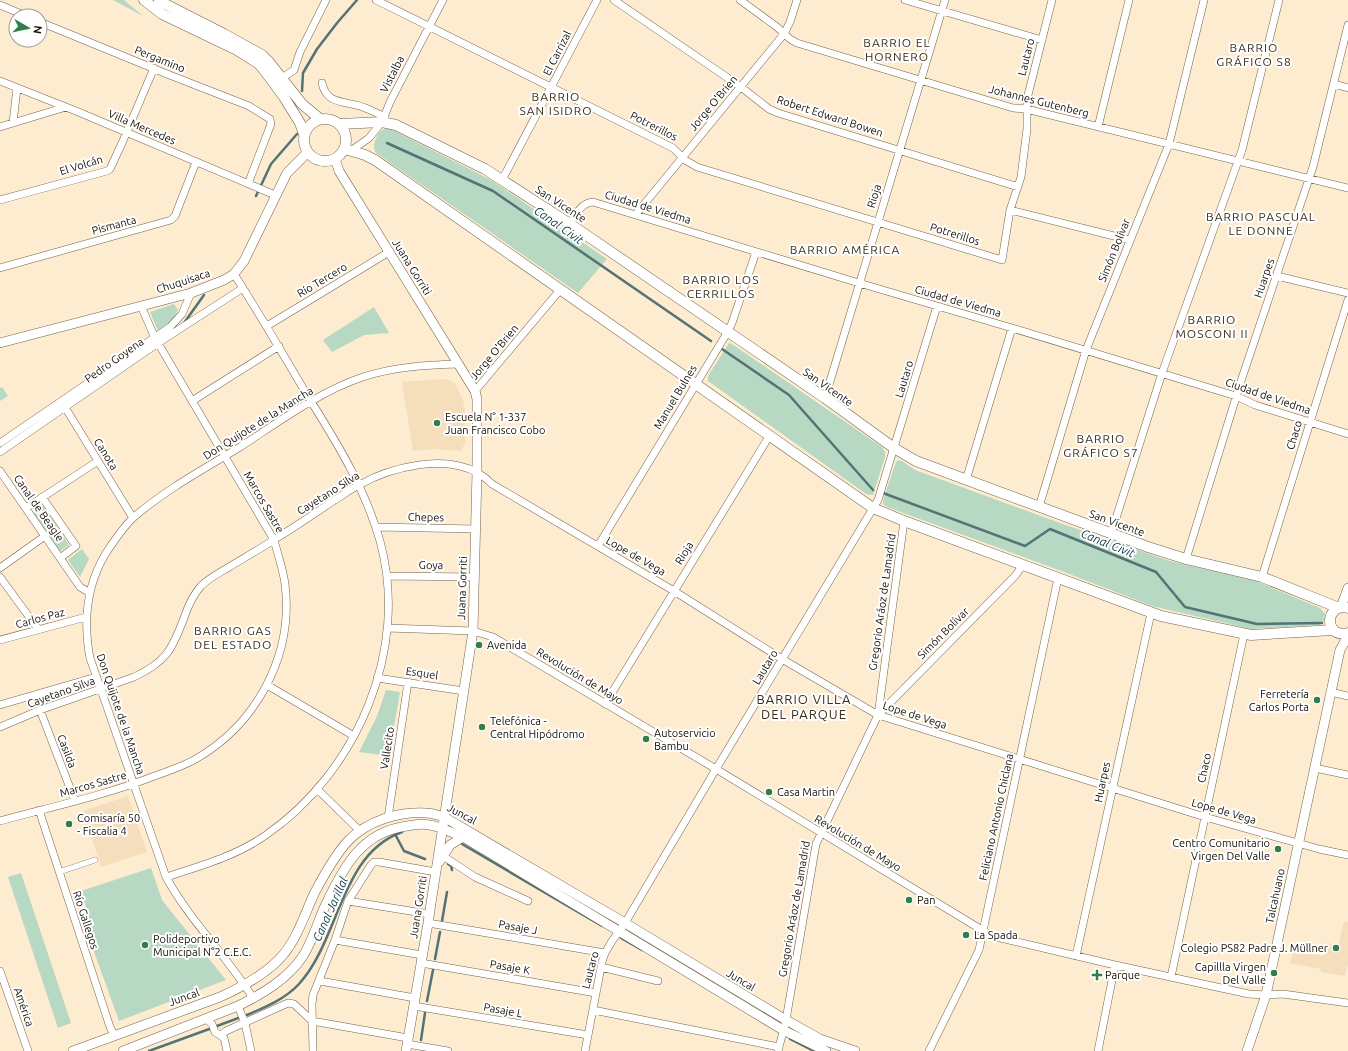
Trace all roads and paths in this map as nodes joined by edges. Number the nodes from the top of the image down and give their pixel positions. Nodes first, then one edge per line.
1 (144, 0) edge
2 (159, 0) edge
3 (326, 0) edge
4 (376, 0) edge
5 (443, 0) edge
6 (597, 0) edge
7 (614, 0) edge
8 (740, 0) edge
9 (797, 0) edge
10 (905, 0) edge
11 (945, 0) edge
12 (1052, 0) edge
13 (1129, 0) edge
14 (1204, 0) edge
15 (1279, 0) edge
16 (942, 11) junction
17 (48, 25) edge
18 (1348, 25) edge
19 (429, 26) junction
20 (784, 34) junction
21 (1042, 40) junction
22 (154, 68) junction
23 (282, 78) junction
24 (0, 81) edge
25 (921, 81) junction
26 (322, 82) dead end
27 (1334, 84) junction
28 (552, 87) junction
29 (741, 87) junction
30 (17, 88) junction
31 (1348, 88) edge
32 (66, 107) junction
33 (1026, 109) junction
34 (320, 119) junction
35 (384, 120) junction
36 (13, 123) junction
37 (340, 124) junction
38 (0, 127) edge
39 (1098, 127) junction
40 (127, 132) junction
41 (304, 134) junction
42 (1169, 144) junction
43 (348, 149) junction
44 (900, 150) junction
45 (307, 153) junction
46 (682, 157) junction
47 (335, 159) junction
48 (196, 162) junction
49 (1238, 162) junction
50 (1309, 179) junction
51 (502, 180) junction
52 (248, 184) junction
53 (1018, 187) junction
54 (1348, 188) edge
55 (275, 195) junction
56 (0, 200) edge
57 (1010, 210) junction
58 (636, 214) junction
59 (878, 221) junction
60 (570, 224) junction
61 (1130, 240) junction
62 (389, 252) junction
63 (756, 252) junction
64 (1002, 260) joint
65 (0, 268) edge
66 (234, 274) junction
67 (1277, 276) junction
68 (859, 283) junction
69 (243, 288) junction
70 (560, 290) junction
71 (191, 293) junction
72 (1348, 293) edge
73 (1348, 300) edge
74 (141, 306) junction
75 (937, 306) junction
76 (267, 326) junction
77 (1012, 328) junction
78 (727, 333) junction
79 (156, 340) junction
80 (0, 343) edge
81 (279, 346) junction
82 (1086, 350) junction
83 (458, 364) junction
84 (1162, 373) junction
85 (696, 384) junction
86 (475, 391) junction
87 (1236, 396) junction
88 (825, 398) junction
89 (192, 401) junction
90 (312, 402) junction
91 (63, 404) junction
92 (1309, 423) junction
93 (1348, 434) edge
94 (770, 435) junction
95 (0, 443) edge
96 (894, 448) junction
97 (0, 452) edge
98 (225, 456) junction
99 (98, 461) junction
100 (0, 471) edge
101 (477, 472) junction
102 (966, 480) junction
103 (359, 485) junction
104 (42, 498) junction
105 (1039, 507) junction
106 (26, 508) junction
107 (874, 508) junction
108 (133, 518) junction
109 (904, 521) junction
110 (376, 527) junction
111 (476, 528) junction
112 (1112, 534) junction
113 (45, 536) junction
114 (274, 540) junction
115 (598, 546) junction
116 (60, 558) junction
117 (1186, 559) junction
118 (1023, 565) junction
119 (0, 568) edge
120 (387, 576) junction
121 (0, 577) edge
122 (475, 577) junction
123 (1262, 577) junction
124 (1058, 578) junction
125 (1348, 588) edge
126 (674, 591) junction
127 (90, 593) junction
128 (1343, 608) edge
129 (1151, 613) junction
130 (86, 617) junction
131 (387, 628) junction
132 (38, 629) junction
133 (1334, 630) junction
134 (473, 631) junction
135 (1244, 634) junction
136 (1348, 634) edge
137 (0, 640) edge
138 (1340, 650) junction
139 (782, 659) junction
140 (96, 677) junction
141 (377, 678) junction
142 (408, 682) junction
143 (267, 685) junction
144 (101, 689) junction
145 (464, 691) junction
146 (1331, 692) junction
147 (1348, 696) edge
148 (605, 704) junction
149 (0, 705) edge
150 (40, 710) junction
151 (878, 715) junction
152 (0, 727) edge
153 (354, 736) junction
154 (1019, 759) junction
155 (1315, 768) junction
156 (716, 769) junction
157 (1348, 775) edge
158 (133, 784) junction
159 (1112, 789) junction
160 (318, 790) junction
161 (75, 801) junction
162 (39, 810) junction
163 (444, 817) junction
164 (1205, 817) junction
165 (388, 818) junction
166 (0, 821) edge
167 (442, 829) junction
168 (360, 831) junction
169 (821, 833) junction
170 (463, 837) junction
171 (1299, 844) junction
172 (1348, 855) edge
173 (443, 856) junction
174 (95, 860) dead end
175 (436, 870) junction
176 (59, 872) junction
177 (166, 877) junction
178 (528, 900) dead end
179 (348, 901) junction
180 (429, 918) junction
181 (623, 927) junction
182 (983, 932) junction
183 (335, 940) junction
184 (605, 953) junction
185 (1076, 956) junction
186 (422, 959) junction
187 (1115, 965) junction
188 (601, 967) junction
189 (0, 971) edge
190 (1171, 977) junction
191 (320, 981) junction
192 (658, 981) dead end
193 (244, 984) junction
194 (596, 993) junction
195 (1266, 995) junction
196 (253, 998) junction
197 (414, 1002) junction
198 (1348, 1003) edge
199 (238, 1006) junction
200 (593, 1010) junction
201 (206, 1019) junction
202 (786, 1020) junction
203 (312, 1021) junction
204 (245, 1023) junction
205 (783, 1030) junction
206 (114, 1035) junction
207 (221, 1035) junction
208 (588, 1035) junction
209 (407, 1044) edge
210 (779, 1049) edge
211 (28, 1051) edge
212 (73, 1051) edge
213 (123, 1051) edge
214 (228, 1051) edge
215 (251, 1051) edge
216 (313, 1051) edge
217 (448, 1051) edge
218 (585, 1051) edge
219 (826, 1051) edge
220 (855, 1051) edge
221 (929, 1051) edge
222 (1098, 1051) edge
223 (1248, 1051) edge

1 - 41 main road
2 - 23 main road
3 - 23 street
4 - 19 street, Potrerillos
5 - 19 street, Vistalba
6 - 28 street, El Carrizal
7 - 29 street, Robert Edward Bowen
8 - 20 street, Johannes Gutenberg
9 - 20 street, Jorge O'Brien
10 - 16 street
11 - 16 street, Rioja
12 - 21 street, Lautaro
13 - 39 street
14 - 42 street, Simón Bolívar
15 - 49 street
16 - 21 street
16 - 25 street, Rioja
17 - 22 street, Pergamino
18 - 27 street, Huarpes
19 - 28 street, Potrerillos
19 - 35 street, Vistalba
20 - 25 street, Johannes Gutenberg
20 - 29 street, Jorge O'Brien
21 - 33 street, Lautaro
22 - 40 street, El Volcán
22 - 52 street, Pergamino
23 - 34 main road
24 - 30 street, Villa Mercedes
25 - 33 street, Johannes Gutenberg
25 - 44 street, Rioja
26 - 35 street, San Vicente
27 - 31 street
27 - 50 street, Huarpes
28 - 46 street, Potrerillos
28 - 51 street, El Carrizal
29 - 44 street, Robert Edward Bowen
29 - 46 street, Jorge O'Brien
30 - 32 street, Villa Mercedes
30 - 36 street
32 - 36 street
32 - 40 street, Villa Mercedes
33 - 39 street, Johannes Gutenberg
33 - 53 street, Lautaro
34 - 37 main road
34 - 41 main road
35 - 37 main road, San Vicente
35 - 43 street, Vistalba
35 - 51 main road, San Vicente
36 - 38 street
37 - 43 main road
39 - 42 street, Johannes Gutenberg
40 - 48 street, Villa Mercedes
40 - 56 street, El Volcán
41 - 45 main road
42 - 49 street, Johannes Gutenberg
42 - 61 street, Simón Bolívar
43 - 47 main road
43 - 70 main road
44 - 53 street, Robert Edward Bowen
44 - 59 street, Rioja
45 - 47 main road
45 - 55 street, Chuquisaca
46 - 58 street, Jorge O'Brien
46 - 59 street, Potrerillos
47 - 62 street, Juana Gorriti
48 - 52 street, Villa Mercedes
48 - 65 street, Pismanta
49 - 50 street, Johannes Gutenberg
49 - 84 street
50 - 54 street, Johannes Gutenberg
50 - 67 street, Huarpes
51 - 60 main road, San Vicente
52 - 55 street, Villa Mercedes
53 - 57 street, Lautaro
55 - 66 street, Chuquisaca
57 - 61 street
57 - 64 street, Lautaro
58 - 60 street, Ciudad de Viedma
58 - 63 street, Ciudad de Viedma
59 - 64 street, Potrerillos
59 - 68 street, Rioja
60 - 78 main road, San Vicente
61 - 82 street, Simón Bolívar
62 - 76 street, Río Tercero
62 - 83 street, Juana Gorriti
63 - 68 street, Ciudad de Viedma
63 - 78 street, Manuel Bulnes
66 - 69 street
66 - 71 street, Chuquisaca
67 - 72 street
67 - 87 street, Huarpes
68 - 75 street, Ciudad de Viedma
68 - 88 street, Rioja
69 - 76 street
69 - 79 street, Pedro Goyena
70 - 85 main road
70 - 86 street, Jorge O'Brien
71 - 74 street, Chuquisaca
71 - 79 street, Pedro Goyena
73 - 92 street, Chaco
74 - 79 street, Marcos Sastre
74 - 80 street, Chuquisaca
75 - 77 street, Ciudad de Viedma
75 - 96 street, Lautaro
76 - 81 street
77 - 82 street, Ciudad de Viedma
77 - 102 street
78 - 85 street, Manuel Bulnes
78 - 88 main road, San Vicente
79 - 89 street, Marcos Sastre
79 - 91 street, Pedro Goyena
81 - 89 street
81 - 90 street
82 - 84 street, Ciudad de Viedma
82 - 105 street, Simón Bolívar
83 - 86 street, Juana Gorriti
83 - 90 street, Don Quijote de la Mancha
84 - 87 street, Ciudad de Viedma
84 - 112 street
85 - 94 main road
85 - 115 street, Manuel Bulnes
86 - 101 street, Juana Gorriti
87 - 92 street, Ciudad de Viedma
87 - 117 street, Huarpes
88 - 96 main road, San Vicente
89 - 98 street, Marcos Sastre
90 - 98 street, Don Quijote de la Mancha
90 - 103 street
91 - 95 street, Pedro Goyena
91 - 97 street, Pedro Goyena
91 - 99 street, Canota
92 - 93 street, Ciudad de Viedma
92 - 123 street, Chaco
94 - 107 main road
94 - 126 street, Rioja
96 - 102 main road, San Vicente
96 - 107 street, Lautaro
98 - 108 street, Don Quijote de la Mancha
98 - 114 street, Marcos Sastre
99 - 104 street
99 - 108 street, Canota
100 - 106 street, Canal de Beagle
101 - 103 street, Cayetano Silva
101 - 111 street, Juana Gorriti
101 - 115 street, Lope de Vega
102 - 105 main road, San Vicente
103 - 110 street
103 - 114 street, Cayetano Silva
104 - 106 street
104 - 116 street, Canal de Beagle
105 - 112 main road, San Vicente
106 - 113 street, Canal de Beagle
107 - 109 main road
107 - 139 street, Lautaro
108 - 127 street, Don Quijote de la Mancha
109 - 118 main road
109 - 151 street, Gregorio Aráoz de Lamadrid
110 - 111 street, Chepes
110 - 120 street
111 - 122 street, Juana Gorriti
112 - 117 main road, San Vicente
113 - 116 street, Canal de Beagle
113 - 119 street
114 - 143 street, Marcos Sastre
114 - 144 street, Cayetano Silva
115 - 126 street, Lope de Vega
116 - 127 street, Canal de Beagle
117 - 123 main road, San Vicente
118 - 124 main road
118 - 151 street, Simón Bolívar
120 - 122 street, Goya
120 - 131 street
121 - 132 street
122 - 134 street, Juana Gorriti
123 - 128 main road, San Vicente
124 - 129 main road
124 - 154 street, Feliciano Antonio Chiclana
125 - 128 street
126 - 139 street, Lope de Vega
126 - 148 street, Rioja
127 - 130 street, Don Quijote de la Mancha
128 - 133 main road
129 - 135 main road
129 - 159 street, Huarpes
130 - 132 street, Carlos Paz
130 - 140 street, Don Quijote de la Mancha
131 - 134 street, Revolución de Mayo
131 - 141 street
132 - 137 street, Carlos Paz
133 - 135 main road
133 - 136 main road
133 - 138 street, Talcahuano
134 - 145 street, Juana Gorriti
134 - 148 street, Revolución de Mayo
135 - 164 street, Chaco
136 - 138 street, Talcahuano
138 - 146 street, Talcahuano
139 - 151 street, Lope de Vega
139 - 156 street, Lautaro
140 - 144 street, Don Quijote de la Mancha
140 - 149 street, Cayetano Silva
141 - 142 street, Esquel
141 - 153 street
142 - 145 street, Esquel
142 - 165 street, Vallecito
143 - 153 street
143 - 158 street, Marcos Sastre
144 - 150 street, Cayetano Silva
144 - 158 street, Don Quijote de la Mancha
145 - 163 street, Juana Gorriti
146 - 147 street
146 - 155 street, Talcahuano
148 - 156 street, Revolución de Mayo
150 - 152 street, Cayetano Silva
150 - 161 street, Casilda
151 - 154 street, Lope de Vega
151 - 169 street, Gregorio Aráoz de Lamadrid
153 - 160 street
154 - 159 street, Lope de Vega
154 - 182 street, Feliciano Antonio Chiclana
155 - 157 street
155 - 171 street, Talcahuano
156 - 169 street, Revolución de Mayo
156 - 181 street, Lautaro
158 - 161 street, Marcos Sastre
158 - 177 street, Don Quijote de la Mancha
159 - 164 street, Lope de Vega
159 - 185 street, Huarpes
160 - 168 street
160 - 177 street
161 - 162 street, Marcos Sastre
162 - 166 street, Marcos Sastre
162 - 176 street, Río Gallegos
163 - 165 street, Juncal
163 - 167 street, Juana Gorriti
163 - 181 street, Juncal
164 - 171 street, Lope de Vega
164 - 190 street, Chaco
165 - 168 street, Juncal
167 - 170 street, Juncal
167 - 175 street, Juana Gorriti
167 - 196 street, Juncal
168 - 193 street, Juncal
169 - 182 street, Revolución de Mayo
169 - 202 street, Gregorio Aráoz de Lamadrid
170 - 173 street
170 - 181 street, Juncal
171 - 172 street, Lope de Vega
171 - 195 street, Talcahuano
173 - 175 street
173 - 178 street
174 - 176 street
175 - 179 street
175 - 180 street, Juana Gorriti
176 - 206 street, Río Gallegos
177 - 193 street, Don Quijote de la Mancha
179 - 180 street, Pasaje J
179 - 183 street
180 - 184 street, Pasaje J
180 - 186 street, Juana Gorriti
181 - 184 street, Lautaro
181 - 202 street, Juncal
181 - 205 street, Juncal
182 - 185 street, Revolución de Mayo
182 - 221 street, Feliciano Antonio Chiclana
183 - 186 street, Pasaje K
183 - 191 street
184 - 188 street, Lautaro
185 - 187 street, Revolución de Mayo
186 - 194 street, Pasaje K
186 - 197 street, Juana Gorriti
187 - 190 street, Revolución de Mayo
187 - 222 street
188 - 192 street
188 - 194 street, Lautaro
189 - 211 street, América
190 - 195 street, Revolución de Mayo
191 - 197 street, Pasaje L
191 - 203 street
193 - 196 street, Don Quijote de la Mancha
193 - 206 street, Juncal
194 - 200 street, Lautaro
195 - 198 street, Revolución de Mayo
195 - 223 street, Talcahuano
196 - 199 street, Juncal
197 - 208 street, Pasaje L
197 - 209 street, Juana Gorriti
199 - 201 street, Juncal
199 - 204 street
200 - 208 street, Lautaro
200 - 210 street
201 - 207 street
201 - 213 street, Juncal
202 - 205 street, Gregorio Aráoz de Lamadrid
202 - 220 street, Juncal
203 - 204 street
203 - 209 street
203 - 216 street
204 - 207 street
204 - 215 street
205 - 210 street, Gregorio Aráoz de Lamadrid
205 - 219 street, Juncal
206 - 212 street, Juncal
207 - 214 street
208 - 218 street, Lautaro
209 - 217 street

